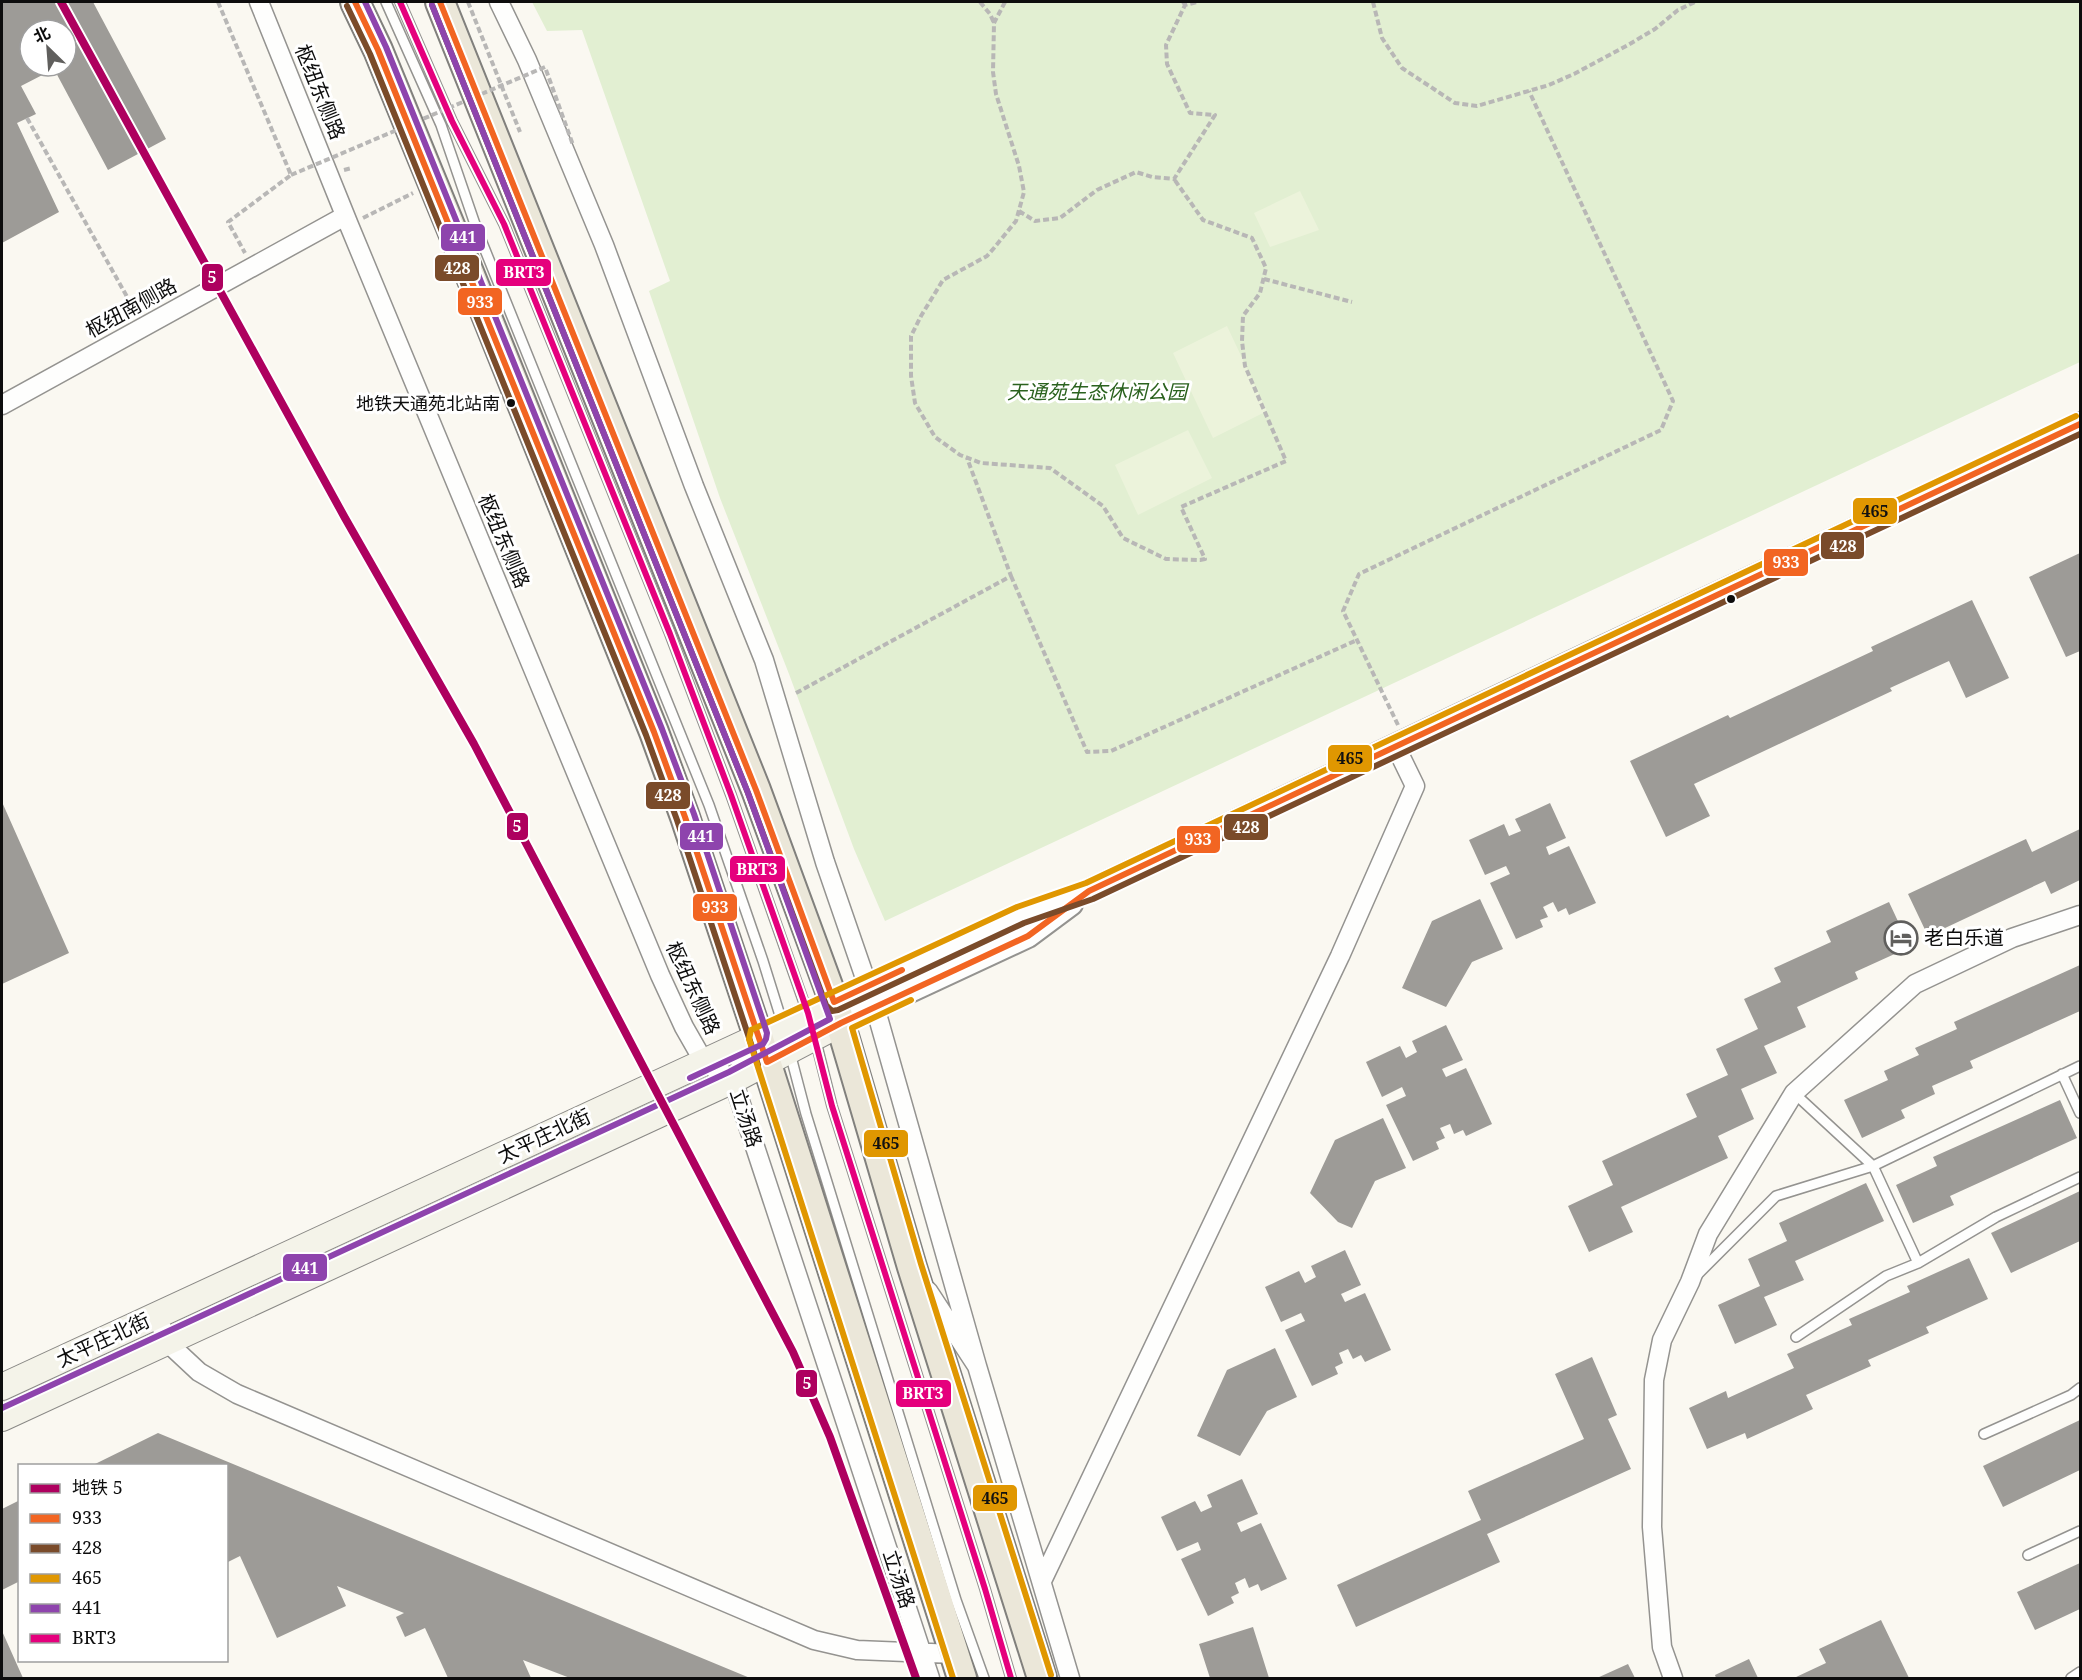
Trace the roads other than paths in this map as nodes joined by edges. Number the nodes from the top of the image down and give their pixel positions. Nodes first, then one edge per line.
1 (259, 2) edge
2 (355, 2) edge
3 (386, 2) edge
4 (400, 2) edge
5 (440, 2) edge
6 (499, 2) edge
7 (347, 220) junction
8 (2, 405) edge
9 (2080, 424) edge
10 (1401, 745) junction
11 (2080, 915) edge
12 (872, 996) junction
13 (837, 1012) junction
14 (812, 1025) junction
15 (774, 1043) junction
16 (704, 1062) junction
17 (2080, 1066) edge
18 (2062, 1074) junction
19 (733, 1080) junction
20 (1794, 1093) junction
21 (2080, 1113) edge
22 (1873, 1166) junction
23 (2080, 1177) edge
24 (1918, 1263) junction
25 (912, 1267) junction
26 (1690, 1282) junction
27 (156, 1315) junction
28 (1796, 1337) dead end
29 (168, 1341) junction
30 (977, 1366) junction
31 (2, 1387) edge
32 (2080, 1388) edge
33 (2, 1418) edge
34 (1984, 1434) dead end
35 (2080, 1531) edge
36 (2028, 1555) dead end
37 (1042, 1581) junction
38 (924, 1653) junction
39 (958, 1666) edge
40 (2080, 1672) edge
41 (930, 1678) edge
42 (984, 1678) edge
43 (1011, 1678) edge
44 (1042, 1678) edge
45 (1070, 1678) edge
46 (1673, 1678) edge
47 (2071, 1678) edge

1 - 7 street, 枢纽东侧路
2 - 15 main road, 立汤路
3 - 15 lane
4 - 14 lane
5 - 13 main road
6 - 12 street
7 - 8 street, 枢纽南侧路
7 - 16 street, 枢纽东侧路
9 - 10 street, 太平庄北街
10 - 12 street, 太平庄北街
10 - 37 street
11 - 20 street
12 - 13 street, 太平庄北街
12 - 30 street
13 - 14 main road, 太平庄北街
13 - 25 main road
14 - 15 main road, 太平庄北街
14 - 43 lane
15 - 16 main road, 太平庄北街
15 - 19 main road, 太平庄北街
15 - 39 main road, 立汤路
15 - 42 lane
16 - 19 street, 枢纽东侧路
16 - 27 main road, 太平庄北街
17 - 18 lane
18 - 21 lane
18 - 22 lane
19 - 29 main road, 太平庄北街
19 - 38 street, 立汤路
20 - 22 lane
20 - 26 street
22 - 24 lane
22 - 26 lane
23 - 24 lane
24 - 28 lane
25 - 30 street
25 - 44 main road
26 - 46 street
27 - 29 street
27 - 31 main road, 太平庄北街
29 - 33 main road, 太平庄北街
29 - 38 street
30 - 37 street
32 - 34 lane
35 - 36 lane
37 - 45 street
38 - 39 street
38 - 41 street, 立汤路
40 - 47 lane

